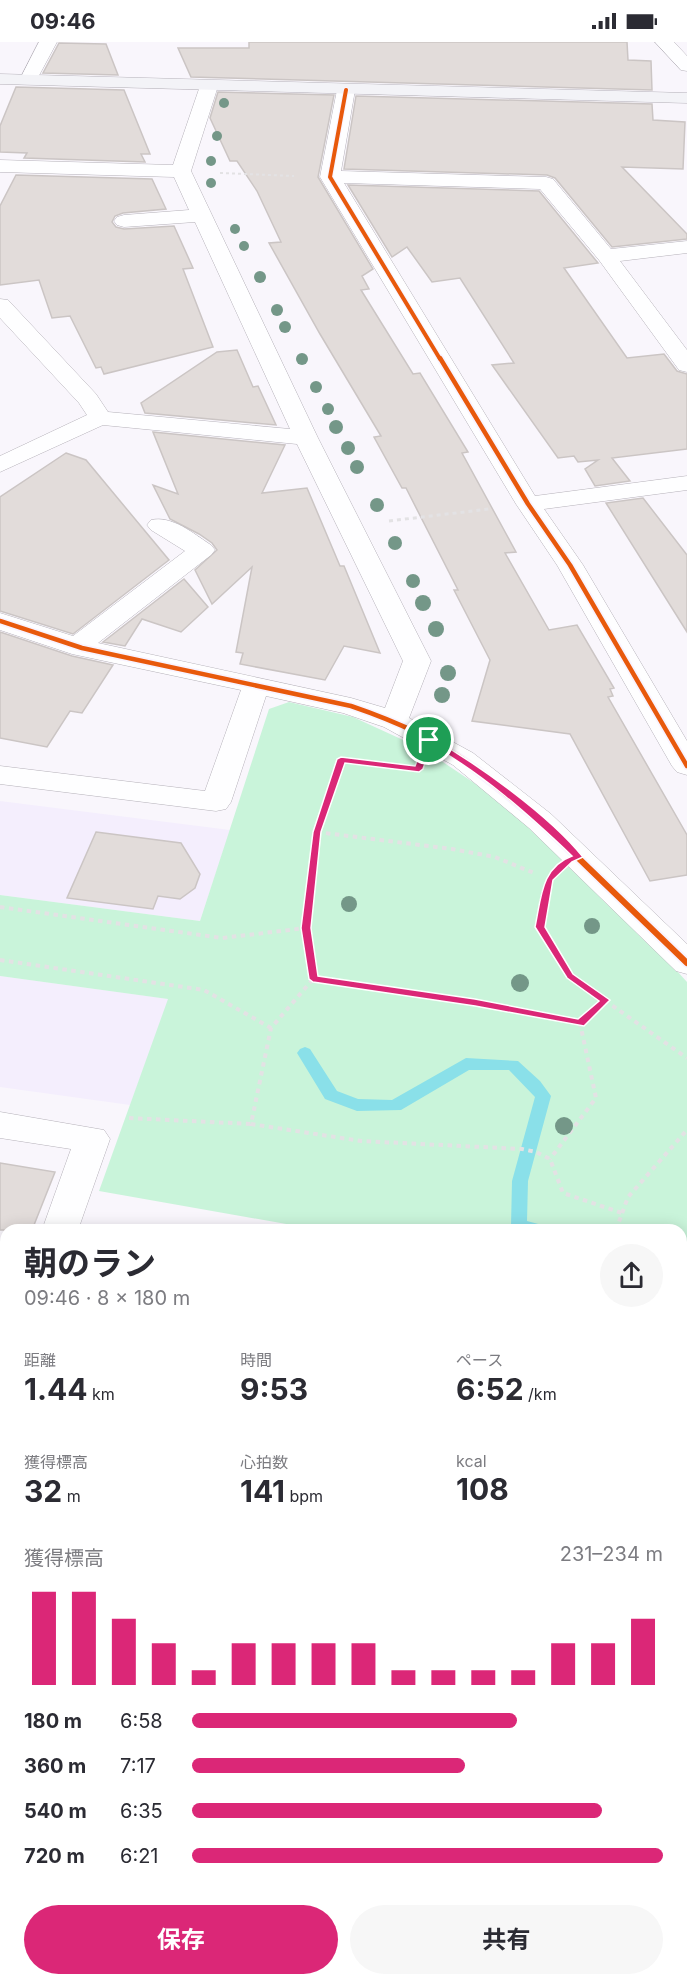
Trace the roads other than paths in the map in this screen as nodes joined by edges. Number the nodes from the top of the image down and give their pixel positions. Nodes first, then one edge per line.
1 (48, 42) edge
2 (664, 42) edge
3 (687, 66) edge
4 (0, 79) edge
5 (29, 80) junction
6 (209, 86) junction
7 (346, 90) junction
8 (687, 98) edge
9 (0, 166) edge
10 (181, 171) junction
11 (330, 177) junction
12 (201, 215) junction
13 (124, 221) dead end
14 (687, 247) edge
15 (606, 256) junction
16 (0, 305) edge
17 (687, 365) edge
18 (100, 418) junction
19 (306, 438) junction
20 (0, 465) edge
21 (687, 483) edge
22 (528, 504) junction
23 (160, 525) dead end
24 (0, 621) edge
25 (77, 646) junction
26 (256, 686) junction
27 (394, 721) junction
28 (687, 766) edge
29 (0, 775) edge
30 (687, 963) edge
31 (0, 1125) edge
32 (62, 1224) edge

1 - 5 street
2 - 3 street
4 - 5 street
5 - 6 street
6 - 7 street
6 - 10 street
7 - 8 street
7 - 11 street
9 - 10 street
10 - 12 street
11 - 15 street
11 - 22 street
12 - 13 street
12 - 19 street
14 - 15 street
15 - 17 street
16 - 18 street
18 - 19 street
18 - 20 street
19 - 27 street
21 - 22 street
22 - 28 street
23 - 25 street
24 - 25 street
25 - 26 street
26 - 27 street
26 - 29 street
27 - 30 street
31 - 32 street

